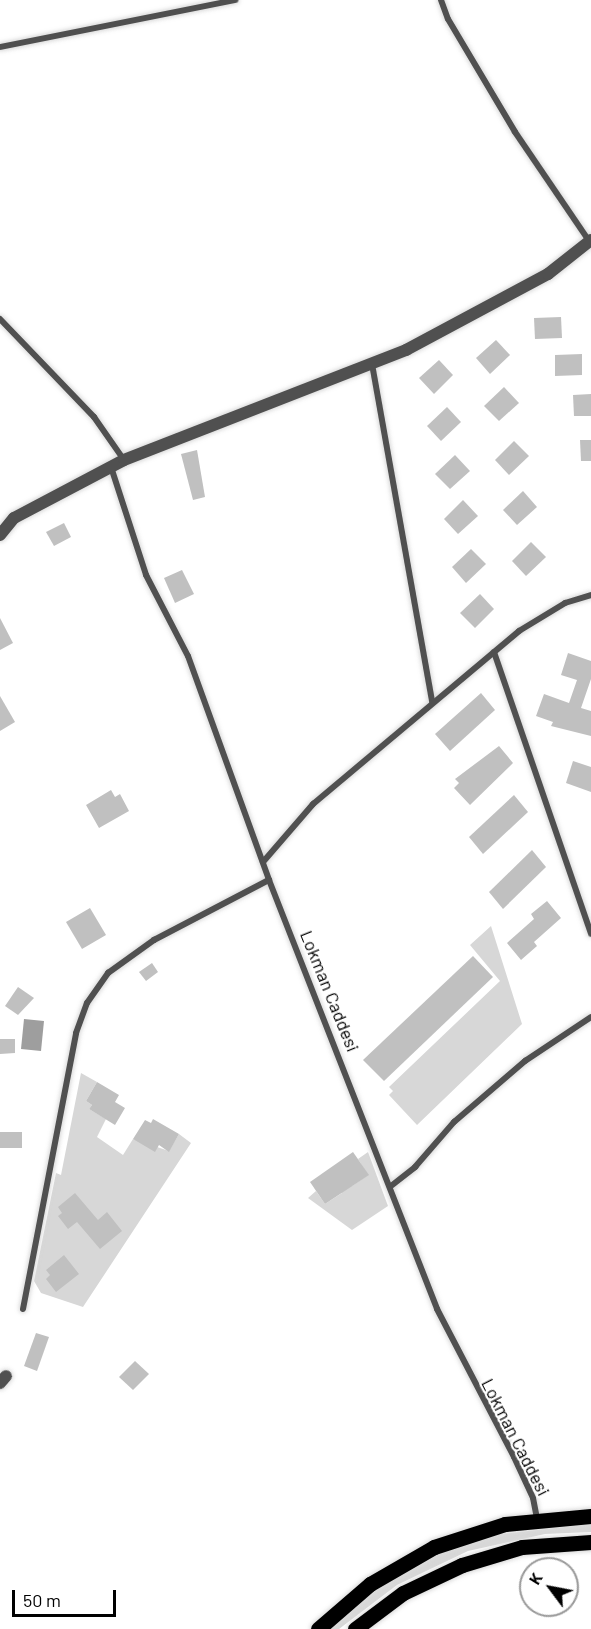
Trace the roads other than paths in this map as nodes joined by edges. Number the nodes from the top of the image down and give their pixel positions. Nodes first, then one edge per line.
1 (232, 0) edge
2 (441, 0) edge
3 (0, 47) edge
4 (590, 241) edge
5 (0, 319) edge
6 (372, 363) junction
7 (124, 460) junction
8 (111, 467) junction
9 (0, 535) edge
10 (591, 595) edge
11 (494, 652) junction
12 (432, 702) junction
13 (263, 861) junction
14 (269, 880) junction
15 (591, 934) edge
16 (591, 1017) edge
17 (391, 1186) junction
18 (23, 1309) dead end
19 (591, 1516) edge
20 (537, 1518) junction
21 (591, 1542) edge
22 (318, 1629) edge
23 (355, 1629) edge

1 - 3 lane
2 - 4 lane
4 - 6 street
5 - 7 lane
6 - 7 street
6 - 12 lane
7 - 8 street
8 - 9 street
8 - 13 lane, Lokman Caddesi
10 - 11 lane
11 - 12 lane
11 - 15 lane
12 - 13 lane
13 - 14 lane, Lokman Caddesi
14 - 17 lane, Lokman Caddesi
14 - 18 lane
16 - 17 lane
17 - 20 lane, Lokman Caddesi
19 - 20 main road
20 - 22 main road
21 - 23 main road

